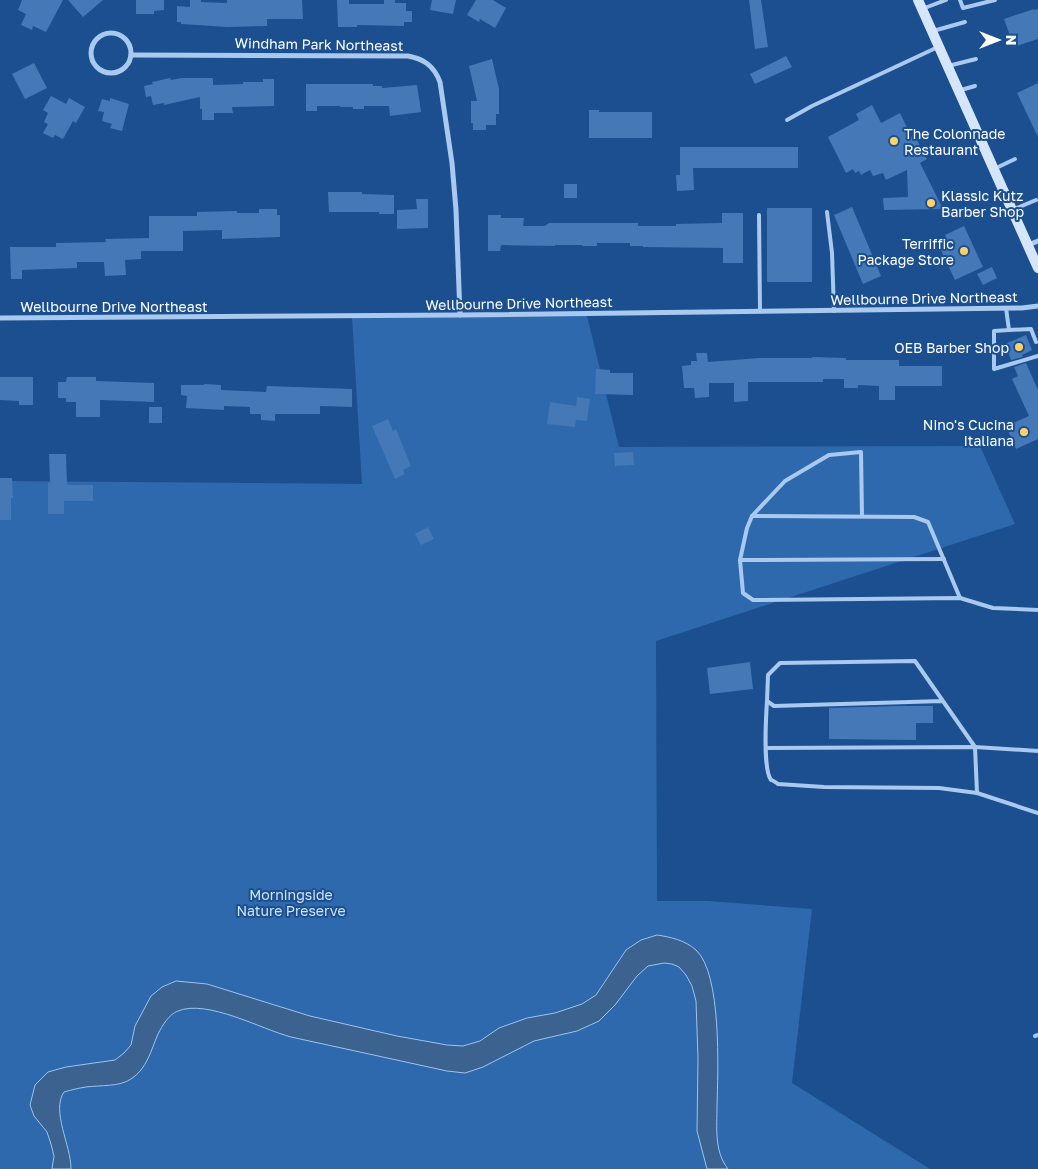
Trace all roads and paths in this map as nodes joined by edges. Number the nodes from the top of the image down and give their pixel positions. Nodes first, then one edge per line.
1 (946, 0) edge
2 (960, 0) edge
3 (995, 0) edge
4 (920, 5) edge
5 (965, 22) dead end
6 (932, 31) junction
7 (939, 47) junction
8 (131, 54) junction
9 (976, 59) dead end
10 (948, 66) junction
11 (976, 86) dead end
12 (959, 91) junction
13 (787, 120) dead end
14 (1015, 160) dead end
15 (994, 169) junction
16 (1036, 200) dead end
17 (1012, 210) junction
18 (827, 212) dead end
19 (759, 215) dead end
20 (1033, 243) edge
21 (1038, 268) edge
22 (1038, 306) edge
23 (1006, 308) junction
24 (760, 311) junction
25 (834, 311) junction
26 (460, 315) junction
27 (0, 318) edge
28 (1009, 330) junction
29 (1037, 344) edge
30 (1038, 356) edge
31 (752, 516) junction
32 (862, 516) junction
33 (944, 559) junction
34 (740, 560) junction
35 (960, 598) junction
36 (1038, 610) edge
37 (767, 701) junction
38 (943, 701) junction
39 (975, 747) junction
40 (766, 748) junction
41 (1038, 751) edge
42 (977, 793) junction
43 (1038, 813) edge

1 - 4 lane
2 - 3 lane
4 - 6 main road
5 - 6 lane
6 - 7 main road
7 - 10 main road
7 - 13 lane
8 - 8 street
8 - 26 street, Windham Park Northeast
9 - 10 lane
10 - 12 main road
11 - 12 lane
12 - 15 main road
14 - 15 lane
15 - 17 main road
16 - 17 lane
17 - 20 main road
18 - 25 lane
19 - 24 lane
20 - 21 main road
22 - 23 street, Wellbourne Drive Northeast
23 - 25 street, Wellbourne Drive Northeast
23 - 28 lane
24 - 25 street, Wellbourne Drive Northeast
24 - 26 street, Wellbourne Drive Northeast
26 - 27 street, Wellbourne Drive Northeast
28 - 29 lane
28 - 30 lane
31 - 32 lane
31 - 32 lane
31 - 34 lane
32 - 33 lane
33 - 34 lane
33 - 35 lane
34 - 35 lane
35 - 36 lane
37 - 38 lane
37 - 38 lane
37 - 40 lane
38 - 39 lane
39 - 40 lane
39 - 41 lane
39 - 42 lane
40 - 42 lane
42 - 43 lane

